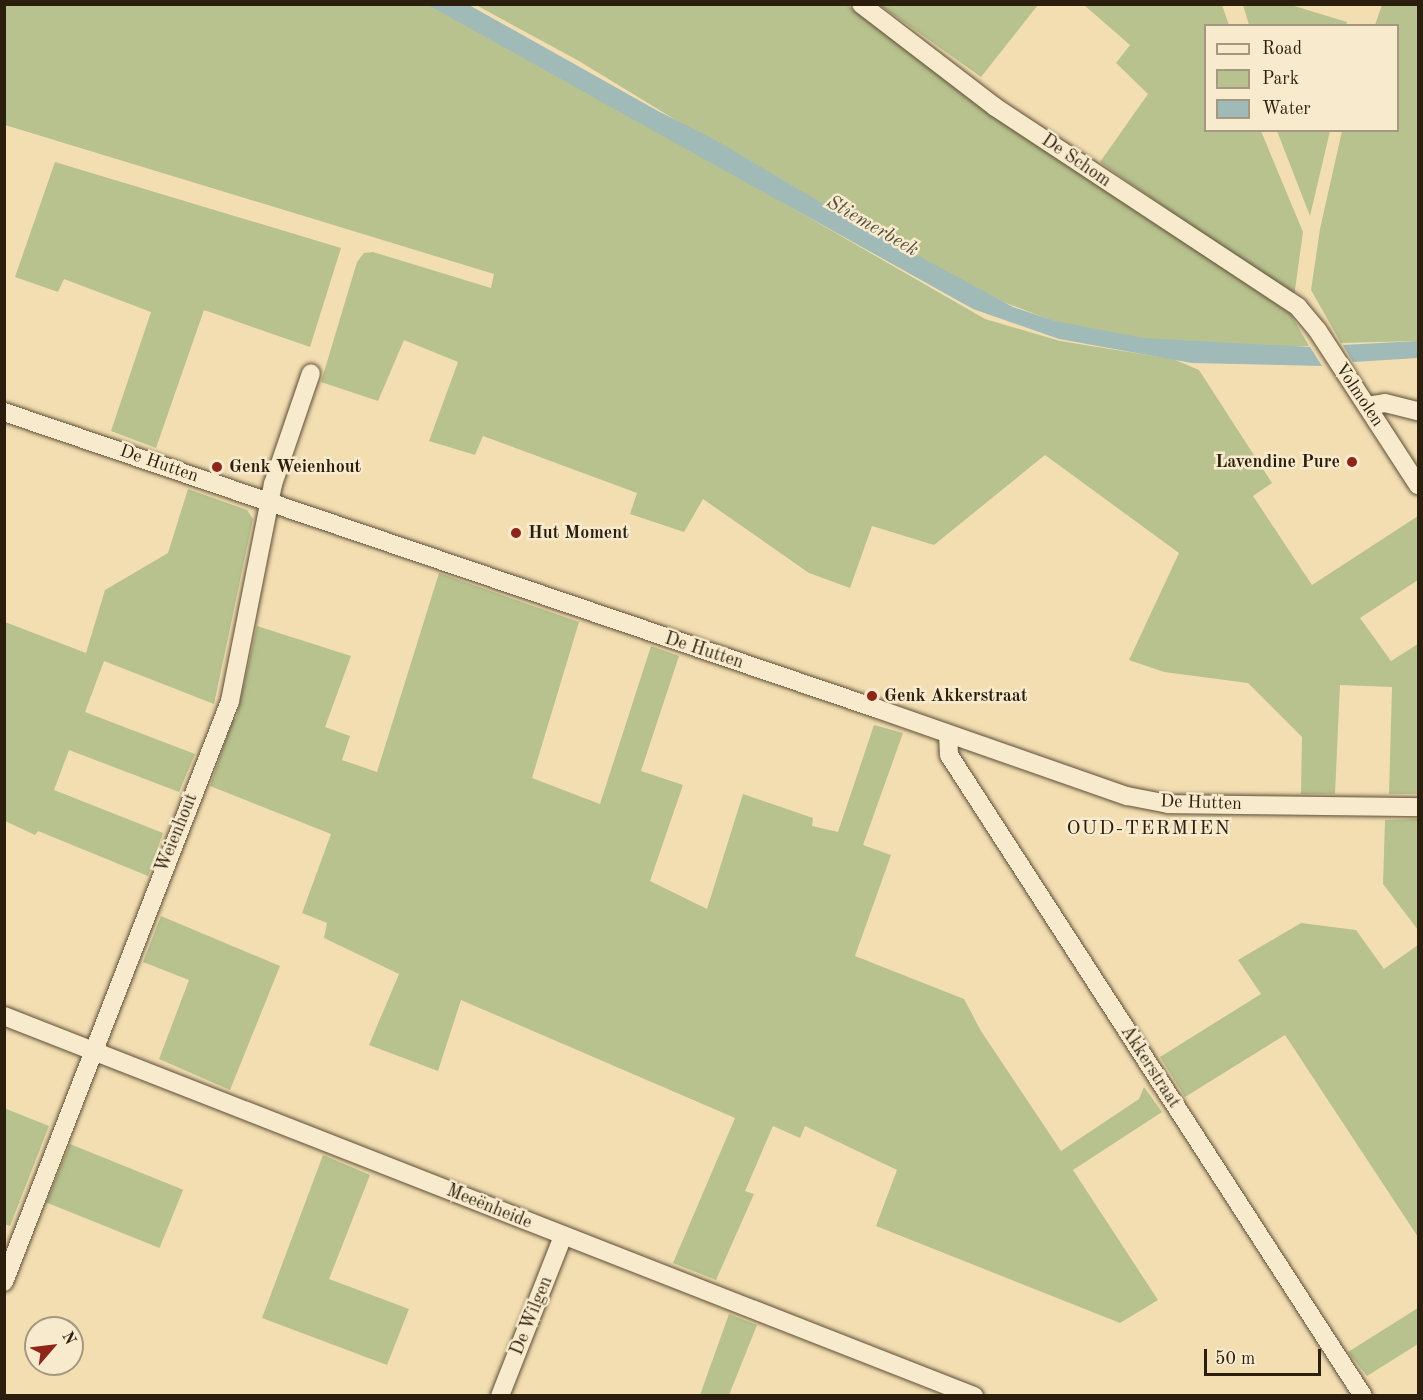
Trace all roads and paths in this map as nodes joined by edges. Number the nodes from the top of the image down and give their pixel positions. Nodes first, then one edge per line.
1 (861, 4) edge
2 (1298, 307) joint
3 (311, 373) dead end
4 (1367, 406) junction
5 (1419, 411) edge
6 (4, 412) edge
7 (1419, 485) edge
8 (270, 501) junction
9 (948, 735) junction
10 (1419, 807) edge
11 (4, 1016) edge
12 (94, 1051) junction
13 (563, 1236) junction
14 (4, 1282) edge
15 (500, 1395) edge
16 (974, 1395) edge
17 (1363, 1395) edge

1 - 2 street, De Schom
2 - 4 street, Volmolen
3 - 8 street, Weienhout
4 - 5 street
4 - 7 street, Volmolen
6 - 8 street, De Hutten
8 - 9 street, De Hutten
8 - 12 street, Weienhout
9 - 10 street, De Hutten
9 - 17 street, Akkerstraat
11 - 12 street, Meeënheide
12 - 13 street, Meeënheide
12 - 14 street, Weienhout
13 - 15 street, De Wilgen
13 - 16 street, Meeënheide

